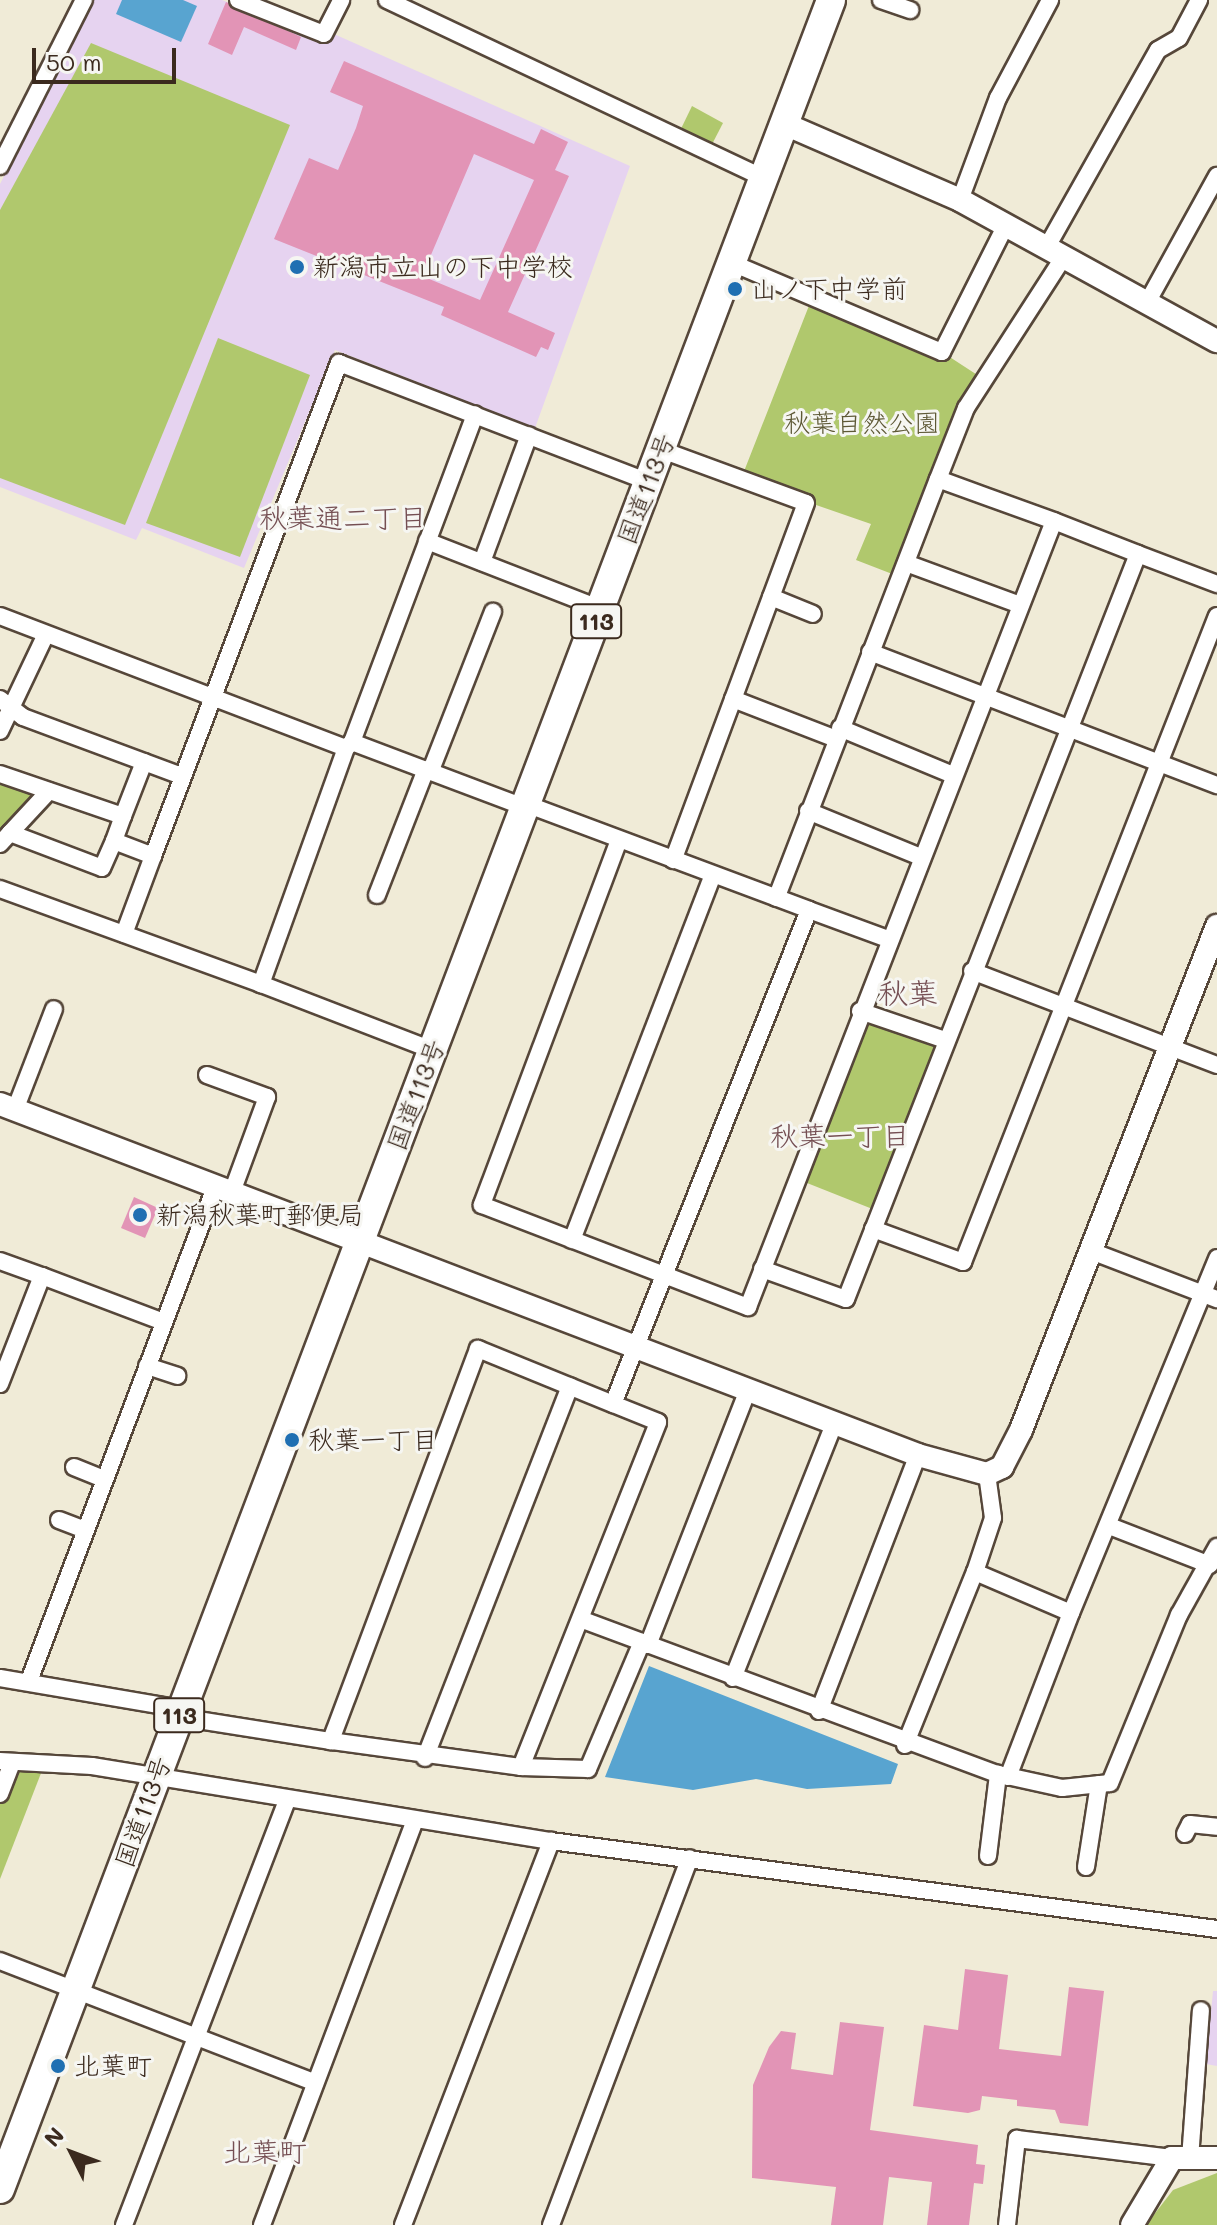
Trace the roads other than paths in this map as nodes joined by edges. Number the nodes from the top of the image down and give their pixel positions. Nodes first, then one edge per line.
1 (84, 0) edge
2 (238, 0) edge
3 (341, 0) edge
4 (387, 0) edge
5 (831, 0) edge
6 (881, 0) edge
7 (1050, 0) edge
8 (1199, 0) edge
9 (910, 10) dead end
10 (787, 125) junction
11 (0, 166) edge
12 (1217, 176) edge
13 (765, 179) junction
14 (960, 200) junction
15 (1006, 225) junction
16 (1056, 250) junction
17 (732, 263) junction
18 (1148, 301) junction
19 (1217, 341) edge
20 (475, 414) junction
21 (529, 435) junction
22 (662, 450) junction
23 (938, 479) junction
24 (649, 482) junction
25 (1054, 521) junction
26 (427, 541) junction
27 (1138, 554) junction
28 (482, 562) junction
29 (906, 563) junction
30 (1217, 584) edge
31 (771, 597) junction
32 (1020, 605) junction
33 (601, 609) junction
34 (493, 612) dead end
35 (813, 614) dead end
36 (0, 616) edge
37 (1217, 616) edge
38 (46, 634) junction
39 (870, 652) junction
40 (985, 696) junction
41 (213, 697) junction
42 (733, 699) junction
43 (7, 702) edge
44 (1068, 727) junction
45 (0, 731) edge
46 (838, 733) junction
47 (349, 745) junction
48 (144, 762) junction
49 (1160, 763) junction
50 (428, 770) junction
51 (0, 774) edge
52 (953, 775) junction
53 (182, 776) junction
54 (1217, 785) edge
55 (49, 791) junction
56 (525, 805) junction
57 (808, 811) junction
58 (123, 816) junction
59 (5, 838) edge
60 (619, 840) junction
61 (114, 841) junction
62 (153, 856) junction
63 (921, 857) junction
64 (673, 860) junction
65 (713, 875) junction
66 (0, 889) edge
67 (377, 895) dead end
68 (776, 898) junction
69 (809, 910) junction
70 (1217, 926) edge
71 (124, 934) junction
72 (888, 939) junction
73 (972, 971) junction
74 (261, 984) junction
75 (1065, 1008) junction
76 (54, 1009) dead end
77 (860, 1011) junction
78 (945, 1040) junction
79 (1170, 1047) junction
80 (432, 1050) junction
81 (1217, 1065) edge
82 (207, 1075) dead end
83 (8, 1107) edge
84 (224, 1189) junction
85 (873, 1229) junction
86 (572, 1240) junction
87 (360, 1242) junction
88 (1091, 1251) junction
89 (1217, 1258) edge
90 (0, 1261) edge
91 (762, 1269) junction
92 (42, 1276) junction
93 (665, 1276) junction
94 (1210, 1297) edge
95 (164, 1322) junction
96 (637, 1348) junction
97 (147, 1366) junction
98 (177, 1376) dead end
99 (0, 1384) edge
100 (570, 1386) junction
101 (748, 1390) junction
102 (613, 1404) junction
103 (835, 1422) junction
104 (918, 1455) junction
105 (74, 1467) dead end
106 (987, 1474) junction
107 (104, 1479) junction
108 (59, 1520) dead end
109 (1112, 1527) junction
110 (85, 1530) junction
111 (1217, 1547) edge
112 (1210, 1565) junction
113 (975, 1572) junction
114 (1071, 1613) junction
115 (583, 1620) junction
116 (645, 1643) junction
117 (0, 1678) edge
118 (733, 1678) junction
119 (29, 1681) junction
120 (819, 1711) junction
121 (180, 1713) junction
122 (331, 1741) junction
123 (905, 1745) junction
124 (425, 1758) junction
125 (6, 1761) edge
126 (521, 1767) junction
127 (1003, 1775) junction
128 (154, 1780) junction
129 (1099, 1784) junction
130 (0, 1794) edge
131 (286, 1802) junction
132 (415, 1821) junction
133 (1217, 1827) edge
134 (1185, 1834) dead end
135 (551, 1841) junction
136 (988, 1856) dead end
137 (690, 1858) junction
138 (1086, 1867) dead end
139 (1217, 1929) edge
140 (0, 1961) edge
141 (77, 1990) junction
142 (1201, 2010) dead end
143 (197, 2035) junction
144 (314, 2082) junction
145 (1181, 2158) junction
146 (1217, 2158) edge
147 (0, 2189) edge
148 (267, 2223) edge
149 (124, 2225) edge
150 (403, 2225) edge
151 (551, 2225) edge
152 (1007, 2225) edge
153 (1132, 2225) edge

1 - 11 street
2 - 3 street
4 - 13 street
5 - 10 highway, 国道113号 / 113
6 - 9 street
7 - 14 street
8 - 16 street
10 - 13 highway, 国道113号 / 113
10 - 14 street
12 - 18 street
13 - 17 highway, 国道113号 / 113
14 - 15 street
15 - 16 street
15 - 17 street
16 - 18 street
16 - 23 street
17 - 22 highway, 国道113号 / 113
18 - 19 street
20 - 21 street
20 - 26 street
20 - 41 street
21 - 24 street
21 - 28 street
22 - 24 highway, 国道113号 / 113
22 - 31 street
23 - 25 street
23 - 29 street
24 - 33 highway, 国道113号 / 113
25 - 27 street
25 - 32 street
26 - 28 street
26 - 47 street
27 - 30 street
27 - 44 street
28 - 33 street
29 - 32 street
29 - 39 street
31 - 35 street
31 - 42 street
32 - 40 street
33 - 56 highway, 国道113号 / 113
34 - 50 street
36 - 38 street
37 - 49 street
38 - 41 street
38 - 43 street
39 - 40 street
39 - 46 street
40 - 44 street
40 - 52 street
41 - 47 street
41 - 53 street
42 - 46 street
42 - 64 street
43 - 45 street
43 - 48 street
44 - 49 street
44 - 73 street
46 - 52 street
46 - 57 street
47 - 50 street
47 - 74 street
48 - 53 street
48 - 58 street
49 - 54 street
49 - 75 street
50 - 56 street
50 - 67 street
51 - 55 street
52 - 63 street
53 - 62 street
55 - 58 street
55 - 59 street
56 - 60 street
56 - 80 highway, 国道113号 / 113
57 - 63 street
57 - 68 street
58 - 61 street
59 - 61 street
60 - 64 street
60 - 86 street
61 - 62 street
62 - 71 street
63 - 72 street
64 - 65 street
65 - 68 street
65 - 86 street
66 - 71 street
68 - 69 street
69 - 72 street
69 - 93 street
70 - 79 street
71 - 74 street
72 - 77 street
73 - 75 street
73 - 78 street
74 - 80 street
75 - 79 street
75 - 85 street
76 - 83 street
77 - 78 street
77 - 91 street
78 - 85 street
79 - 81 street
79 - 88 street
80 - 87 highway, 国道113号 / 113
82 - 84 street
83 - 84 street
84 - 87 street
84 - 95 street
85 - 91 street
86 - 93 street
87 - 96 street
87 - 121 highway, 国道113号 / 113
88 - 94 street
88 - 106 street
89 - 94 street
90 - 92 street
91 - 93 street
92 - 95 street
92 - 99 street
93 - 96 street
94 - 109 street
95 - 97 street
96 - 101 street
96 - 102 street
97 - 98 street
97 - 107 street
100 - 102 street
100 - 122 street
100 - 124 street
101 - 103 street
101 - 116 street
102 - 115 street
103 - 104 street
103 - 118 street
104 - 106 street
104 - 120 street
105 - 107 street
106 - 113 street
107 - 110 street
108 - 110 street
109 - 112 street
109 - 114 street
110 - 119 street
111 - 112 street
112 - 129 street
113 - 114 street
113 - 123 street
114 - 127 street
115 - 116 street
115 - 126 street
116 - 118 street
116 - 126 street
117 - 119 street
118 - 120 street
119 - 121 street
120 - 123 street
121 - 122 street
121 - 128 highway, 国道113号 / 113
122 - 124 street
123 - 127 street
124 - 126 street
125 - 128 street
125 - 130 street
127 - 129 street
127 - 136 street
128 - 131 street
128 - 141 highway, 国道113号 / 113
129 - 138 street
131 - 132 street
131 - 143 street
132 - 135 street
132 - 144 street
133 - 134 street
135 - 137 street
135 - 150 street
137 - 139 street
137 - 151 street
140 - 141 street
141 - 143 street
141 - 147 highway, 国道113号 / 113
142 - 145 street
143 - 144 street
143 - 149 street
144 - 148 street
145 - 146 street
145 - 152 street
145 - 153 street

